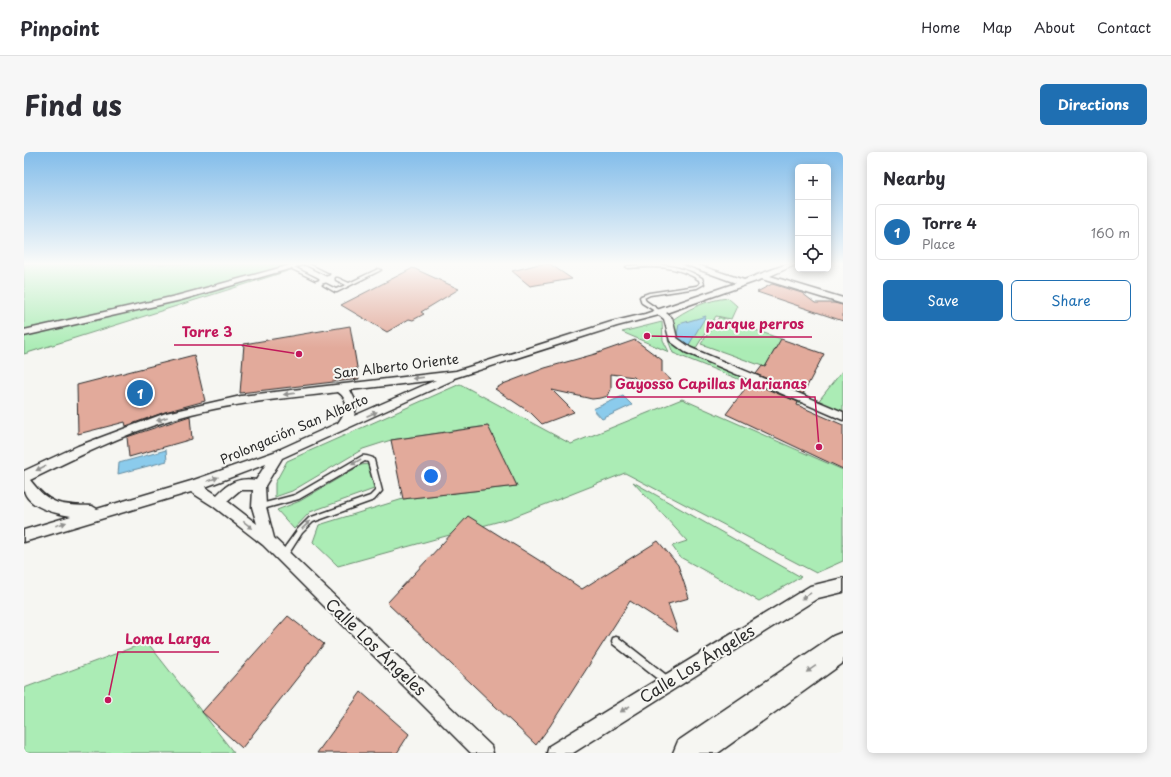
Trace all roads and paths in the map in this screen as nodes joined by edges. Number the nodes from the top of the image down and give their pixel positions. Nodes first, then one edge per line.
1 (200, 292) edge
2 (663, 292) edge
3 (718, 292) edge
4 (814, 292) edge
5 (843, 301) edge
6 (660, 312) junction
7 (24, 333) edge
8 (457, 374) junction
9 (339, 387) junction
10 (843, 416) edge
11 (343, 425) junction
12 (278, 456) junction
13 (24, 477) edge
14 (24, 482) edge
15 (194, 486) junction
16 (259, 486) junction
17 (218, 502) junction
18 (259, 507) junction
19 (101, 513) junction
20 (24, 536) edge
21 (268, 541) junction
22 (283, 556) junction
23 (843, 585) edge
24 (616, 641) dead end
25 (843, 646) edge
26 (668, 682) junction
27 (484, 753) edge
28 (556, 753) edge
29 (690, 753) edge

1 - 7 street
2 - 6 lane
3 - 6 street, San Alberto Oriente
4 - 5 street
6 - 8 street, San Alberto Oriente
6 - 10 street
8 -> 9 street, San Alberto Oriente
11 -> 8 street, Prolongación San Alberto
9 - 11 street
9 -> 13 street, San Alberto Oriente
11 - 12 street, Prolongación San Alberto
15 -> 12 street, Prolongación San Alberto
12 - 16 street
14 - 19 street
15 - 17 street, Calle Los Ángeles
15 - 19 street, Prolongación San Alberto
16 - 17 street
16 - 18 street
17 -> 21 street, Calle Los Ángeles
18 - 21 street
22 -> 18 lane
20 -> 19 street, Prolongación San Alberto
21 - 22 street, Calle Los Ángeles
22 - 27 street, Calle Los Ángeles
23 -> 26 street, Calle Los Ángeles
24 - 26 lane
25 -> 29 highway
26 -> 28 street, Calle Los Ángeles

